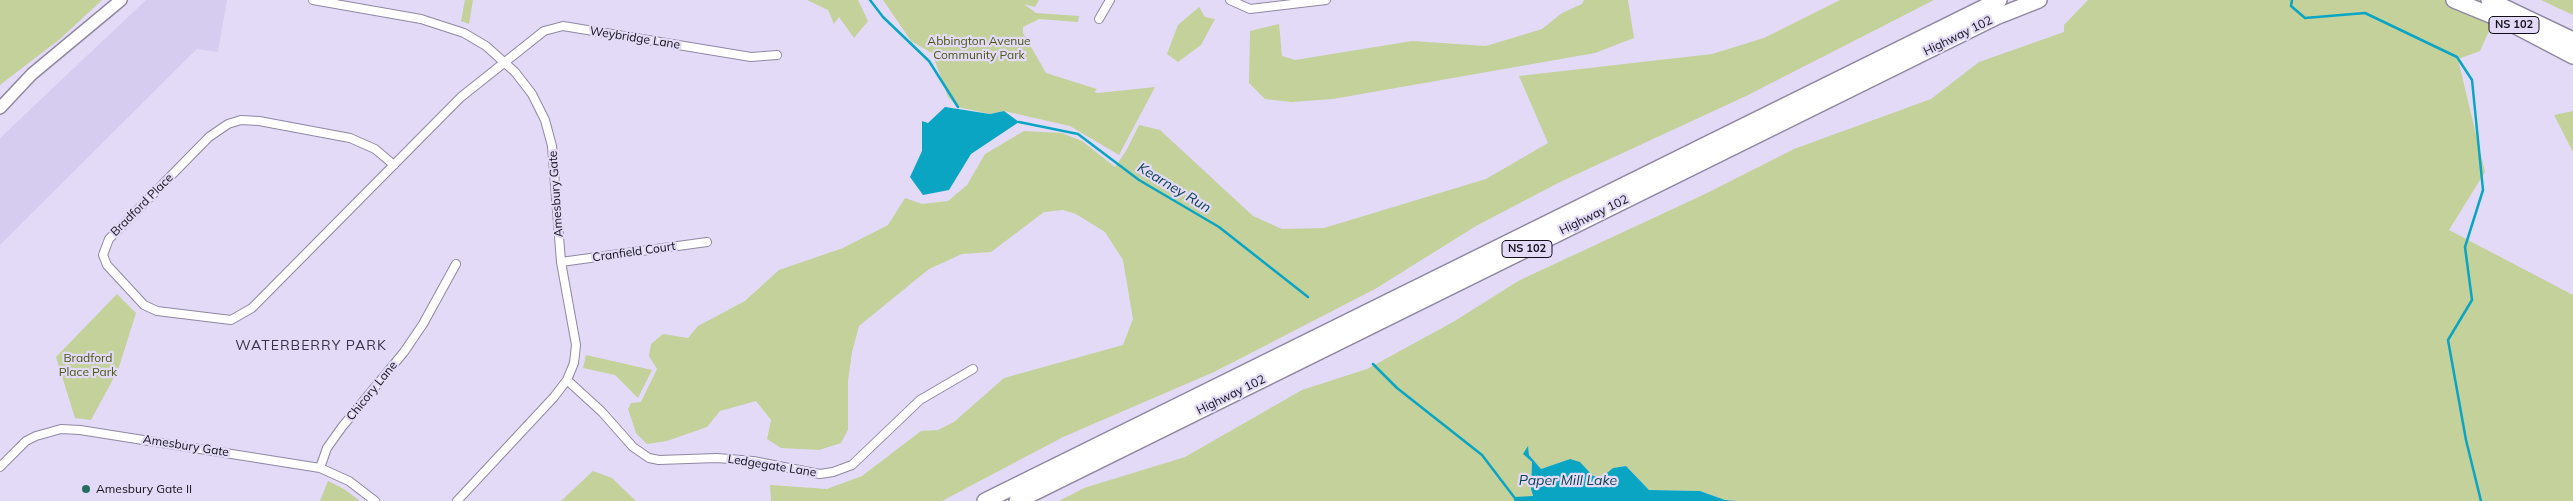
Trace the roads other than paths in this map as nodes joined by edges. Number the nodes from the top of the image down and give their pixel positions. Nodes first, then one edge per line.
1 (121, 0) edge
2 (312, 0) edge
3 (1110, 0) edge
4 (1230, 0) edge
5 (1326, 0) edge
6 (1999, 0) edge
7 (2039, 0) edge
8 (2454, 0) edge
9 (2488, 0) edge
10 (1100, 19) dead end
11 (2573, 40) edge
12 (777, 55) dead end
13 (2573, 56) edge
14 (504, 61) junction
15 (0, 108) edge
16 (394, 165) junction
17 (707, 242) dead end
18 (561, 262) junction
19 (456, 264) dead end
20 (973, 369) dead end
21 (567, 380) junction
22 (0, 467) edge
23 (320, 468) junction
24 (375, 501) edge
25 (457, 501) edge
26 (985, 501) edge
27 (1017, 501) edge

1 - 15 main road
2 - 14 street, Amesbury Gate
3 - 10 street
4 - 5 street
6 - 26 highway, Highway 102 / NS 102
7 - 27 highway, Highway 102 / NS 102
8 - 13 highway, NS 102
9 - 11 highway, NS 102
12 - 14 street, Weybridge Lane
14 - 16 street, Bradford Place
14 - 18 street, Amesbury Gate
16 - 16 street, Bradford Place
17 - 18 street, Cranfield Court
18 - 21 street, Amesbury Gate
19 - 23 street, Chicory Lane
20 - 21 street, Ledgegate Lane
21 - 25 street, Amesbury Gate
22 - 23 street, Amesbury Gate
23 - 24 street, Amesbury Gate

